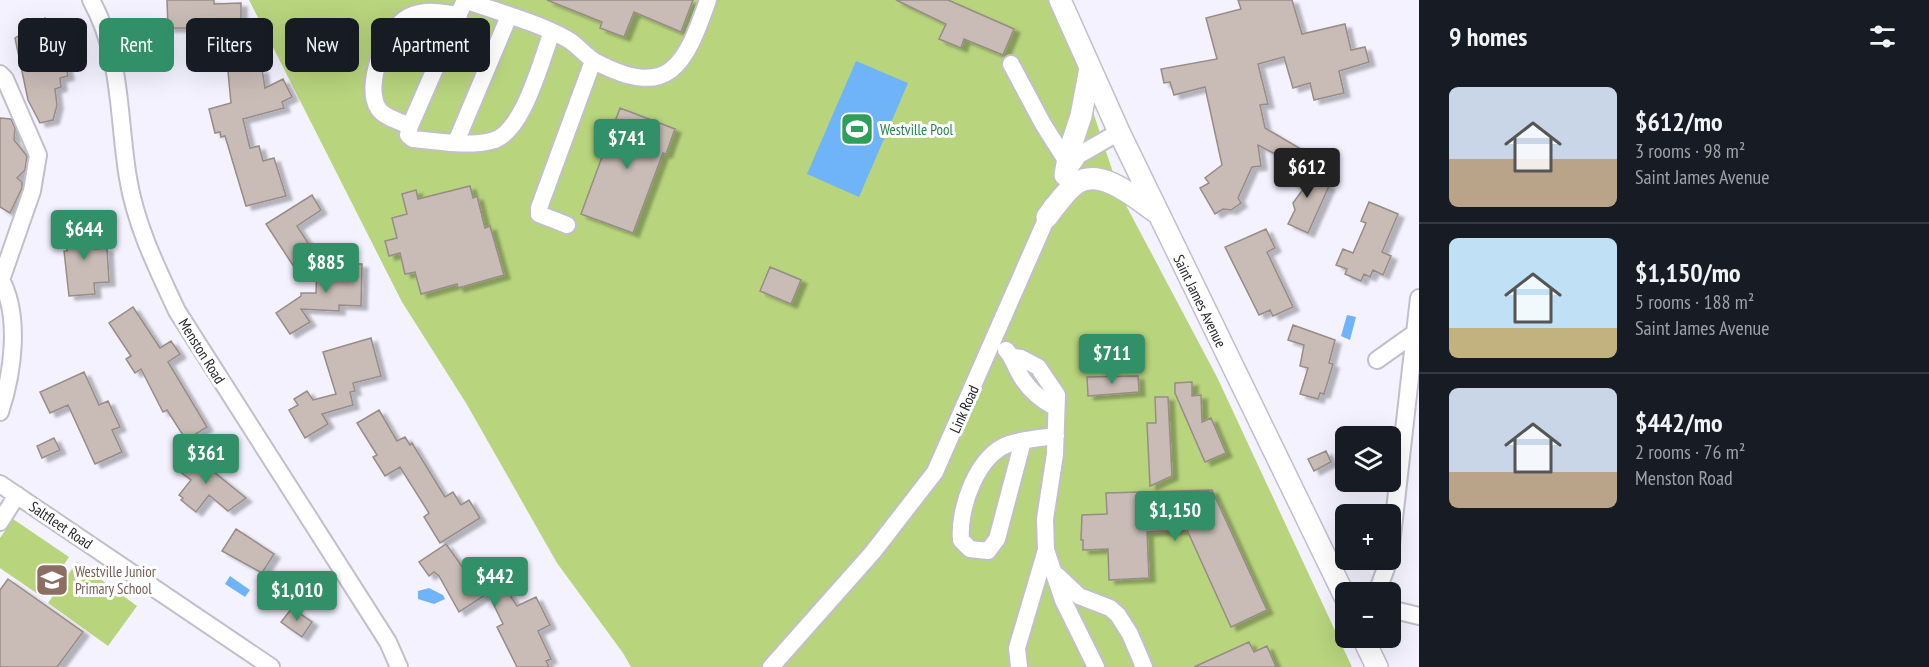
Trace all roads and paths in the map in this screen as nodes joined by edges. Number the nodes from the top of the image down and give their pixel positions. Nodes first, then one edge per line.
1 (91, 0) edge
2 (708, 0) edge
3 (1060, 0) edge
4 (463, 5) edge
5 (509, 16) junction
6 (552, 32) junction
7 (593, 61) junction
8 (1011, 64) dead end
9 (1090, 69) junction
10 (0, 74) edge
11 (410, 126) junction
12 (1119, 132) junction
13 (456, 142) junction
14 (1066, 169) junction
15 (1158, 214) junction
16 (1047, 217) junction
17 (567, 225) dead end
18 (1, 279) edge
19 (1419, 298) edge
20 (1415, 333) junction
21 (994, 339) junction
22 (1377, 360) dead end
23 (1414, 382) edge
24 (0, 412) edge
25 (1056, 436) junction
26 (1023, 441) junction
27 (0, 484) edge
28 (17, 495) junction
29 (1397, 504) edge
30 (0, 522) edge
31 (1046, 550) junction
32 (1054, 571) junction
33 (1338, 582) edge
34 (1401, 612) edge
35 (1419, 616) edge
36 (1368, 648) edge
37 (271, 667) edge
38 (399, 667) edge
39 (771, 667) edge
40 (1019, 667) edge
41 (1096, 667) edge
42 (1144, 667) edge
43 (1377, 667) edge

1 - 38 street, Menston Road
2 - 7 street
3 - 9 main road, Saint James Avenue
4 - 5 street
4 - 11 street
4 - 11 street
5 - 6 street
5 - 13 street
6 - 7 street
6 - 13 street
7 - 17 street
8 - 14 street
9 - 12 main road, Saint James Avenue
9 - 14 main road
10 - 18 street
11 - 13 street
12 - 14 street, Link Road
12 - 15 main road, Saint James Avenue
14 - 16 street, Link Road
15 - 16 main road
15 - 33 main road, Saint James Avenue
16 - 21 street, Link Road
18 - 24 street
19 - 20 street
20 - 22 street
20 - 23 street
21 - 25 street
21 - 39 street, Link Road
23 - 29 street
25 - 26 street
25 - 31 street
26 - 26 street
27 - 28 street, Saltfleet Road
28 - 30 street
28 - 37 street, Saltfleet Road
31 - 32 street
31 - 40 street
32 - 41 street
32 - 42 street
34 - 35 street
36 - 43 main road

